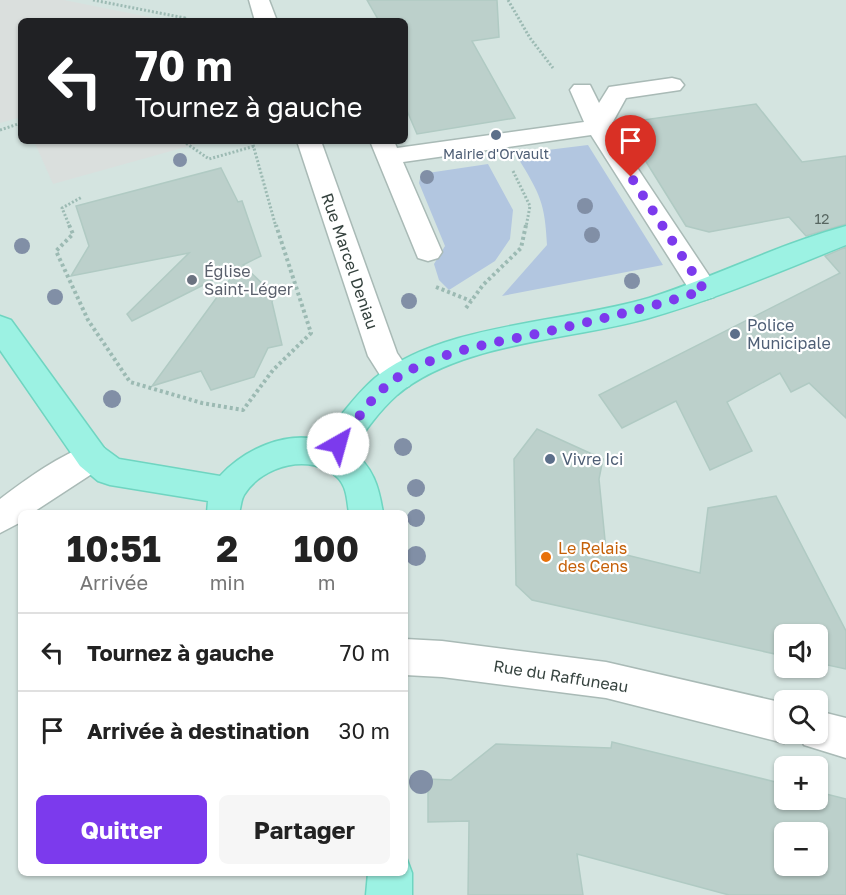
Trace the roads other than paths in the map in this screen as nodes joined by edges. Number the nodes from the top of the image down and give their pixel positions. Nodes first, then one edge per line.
1 (259, 0) edge
2 (265, 18) edge
3 (672, 85) dead end
4 (582, 90) road end
5 (598, 127) junction
6 (310, 144) edge
7 (385, 149) edge
8 (846, 235) edge
9 (428, 252) dead end
10 (704, 290) junction
11 (0, 327) edge
12 (398, 378) junction
13 (329, 455) junction
14 (93, 457) junction
15 (226, 502) edge
16 (366, 510) edge
17 (0, 518) edge
18 (408, 657) edge
19 (774, 721) edge
20 (828, 734) edge
21 (846, 738) edge
22 (390, 876) edge
23 (389, 895) edge

1 - 2 street
3 - 5 street
4 - 5 street
5 - 7 street
5 - 10 street
6 - 12 street, Rue Marcel Deniau
7 - 9 street
8 - 10 main road
10 - 12 main road
11 - 14 main road
12 - 13 main road
13 - 15 main road
13 - 16 main road
14 - 15 main road
14 - 17 street
18 - 19 street, Rue du Raffuneau
20 - 21 street
22 - 23 main road

